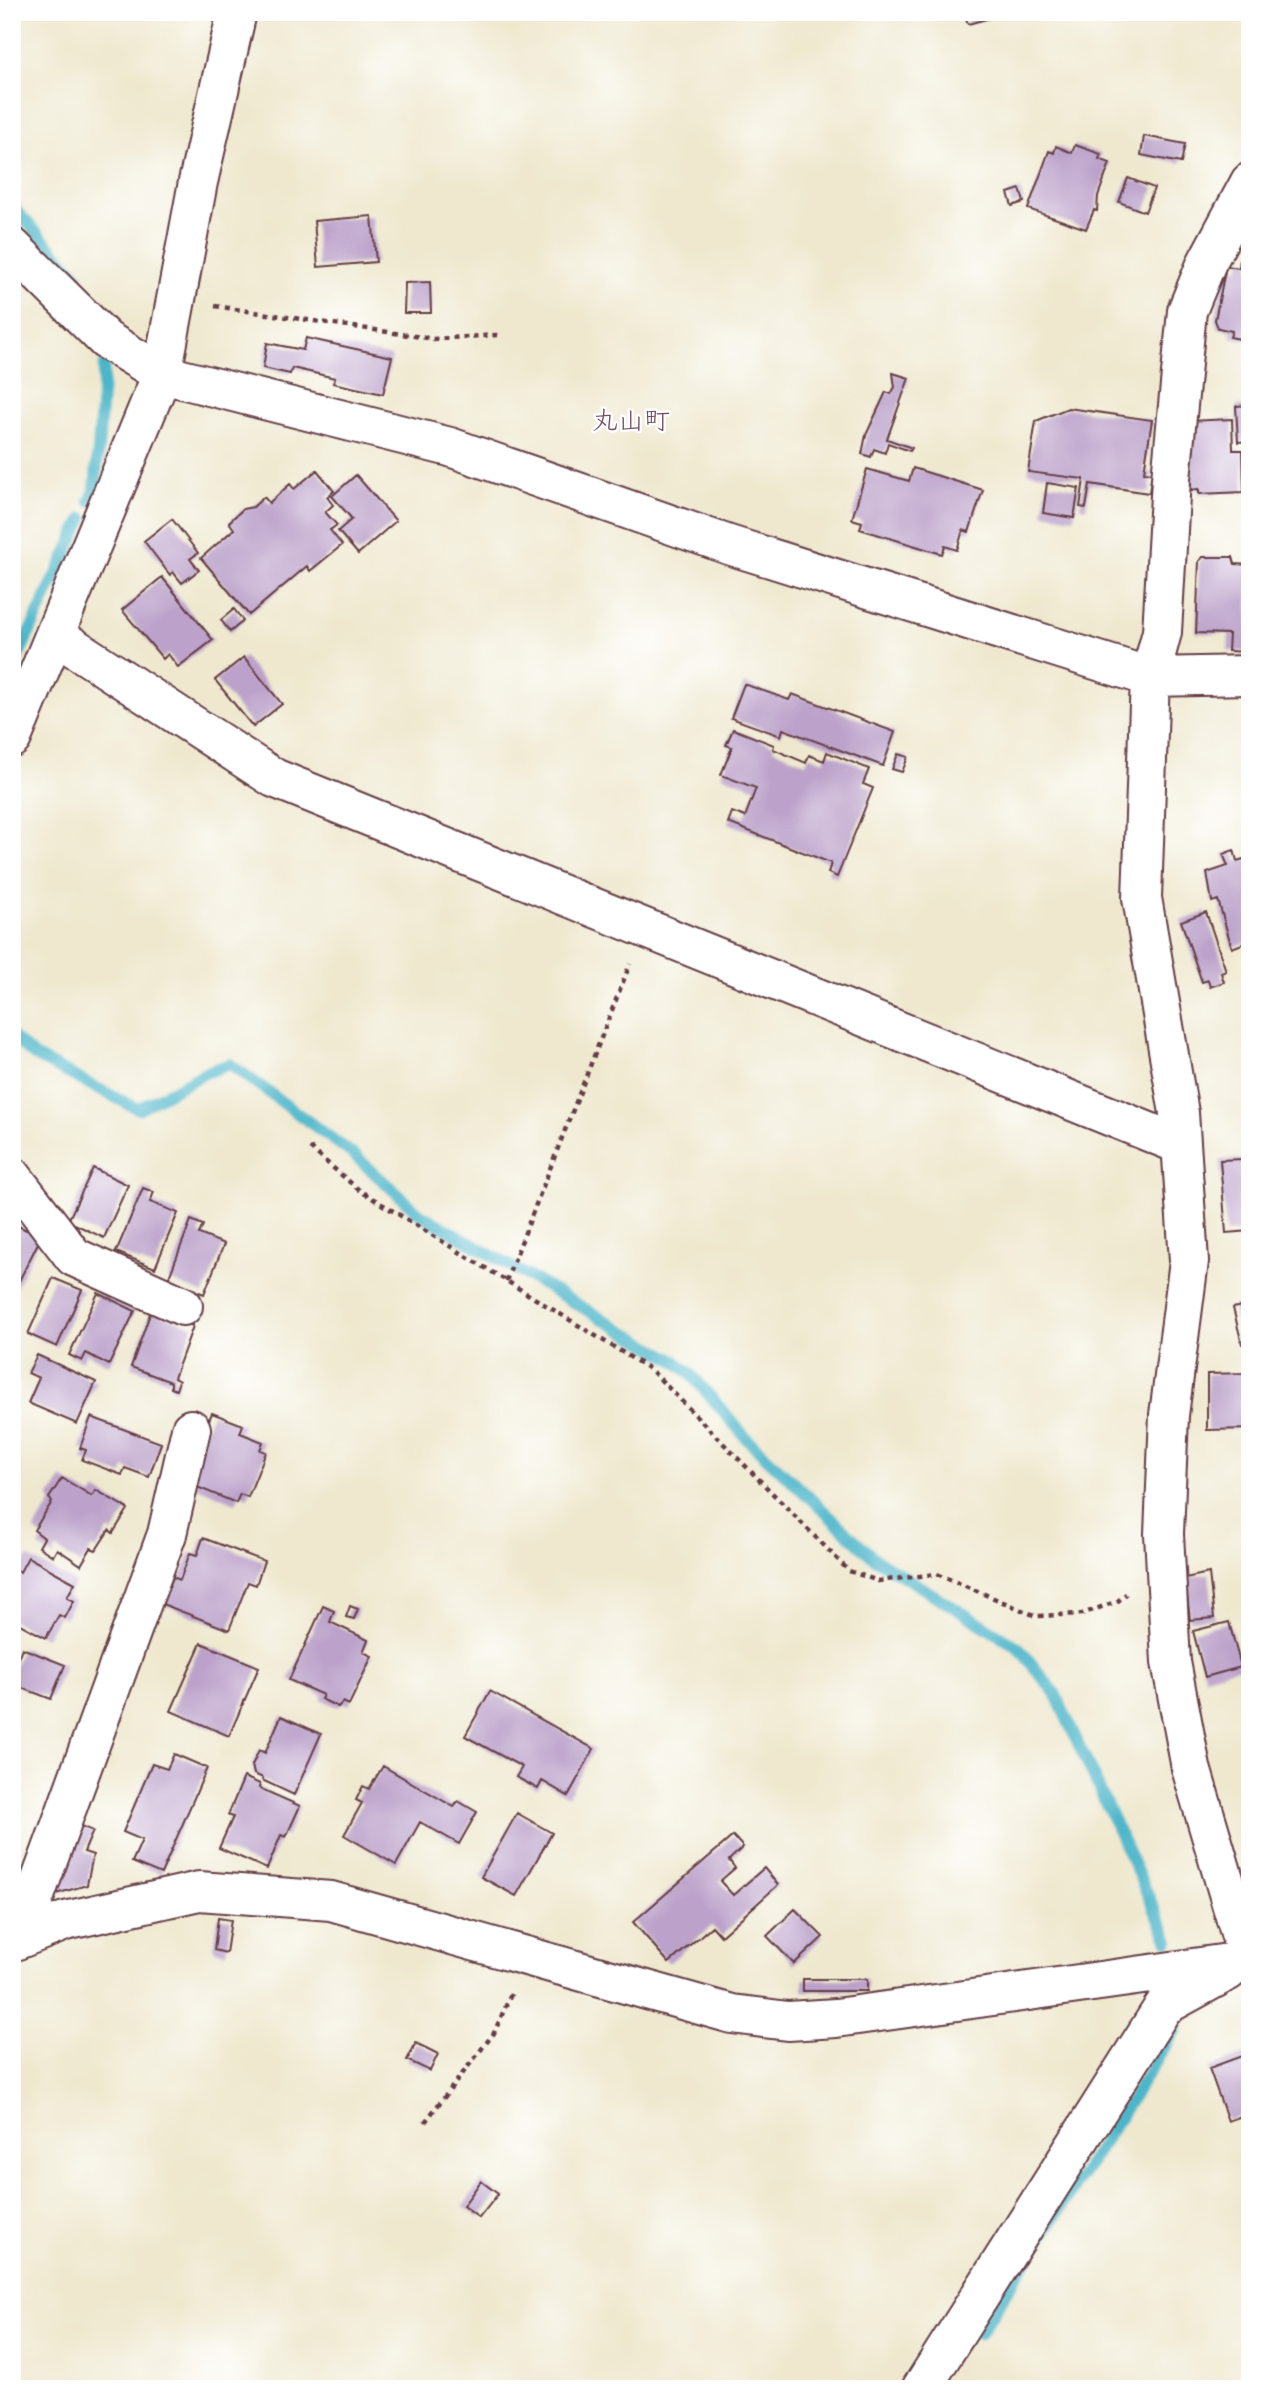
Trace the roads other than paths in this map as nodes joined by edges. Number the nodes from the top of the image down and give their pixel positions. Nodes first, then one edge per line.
1 (237, 12) edge
2 (1250, 182) edge
3 (12, 247) edge
4 (162, 374) junction
5 (55, 635) junction
6 (1250, 675) edge
7 (1150, 677) junction
8 (12, 738) edge
9 (1181, 1145) junction
10 (12, 1176) edge
11 (183, 1306) dead end
12 (191, 1429) dead end
13 (22, 1923) edge
14 (1249, 1960) edge
15 (920, 2389) edge

1 - 4 street
2 - 7 street
3 - 4 street
4 - 5 street
4 - 7 street
5 - 8 street
5 - 9 street
6 - 7 street
7 - 9 street
9 - 14 street
10 - 11 street
12 - 13 street
13 - 14 street
14 - 15 street

